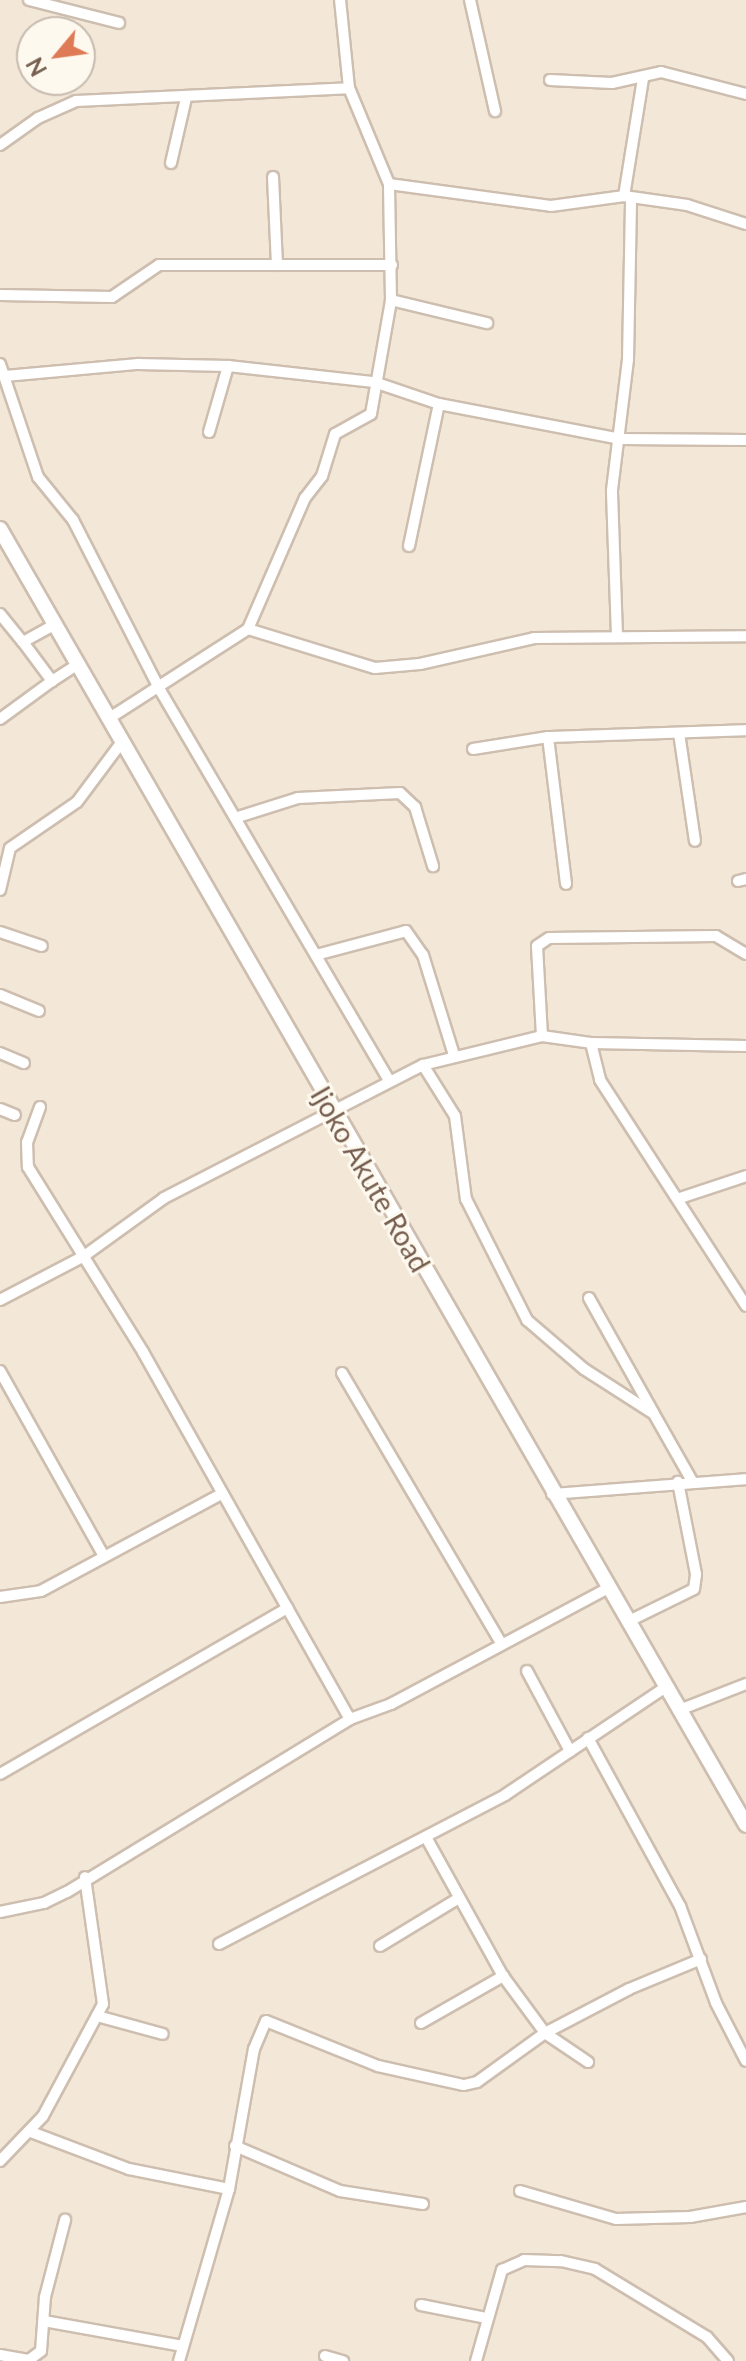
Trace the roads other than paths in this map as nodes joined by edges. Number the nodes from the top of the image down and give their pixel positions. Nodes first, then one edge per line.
1 (29, 0) edge
2 (340, 0) edge
3 (470, 0) edge
4 (119, 23) dead end
5 (643, 79) junction
6 (550, 80) dead end
7 (349, 88) junction
8 (746, 94) edge
9 (186, 98) junction
10 (495, 111) dead end
11 (0, 145) edge
12 (171, 163) dead end
13 (273, 177) dead end
14 (389, 184) junction
15 (628, 197) junction
16 (746, 224) edge
17 (277, 265) junction
18 (392, 265) junction
19 (0, 295) edge
20 (391, 300) junction
21 (487, 323) dead end
22 (0, 364) edge
23 (228, 366) junction
24 (5, 376) junction
25 (374, 382) junction
26 (439, 404) junction
27 (209, 432) dead end
28 (621, 439) junction
29 (746, 440) edge
30 (0, 529) edge
31 (409, 546) dead end
32 (0, 614) edge
33 (55, 624) junction
34 (248, 629) junction
35 (617, 636) junction
36 (746, 636) edge
37 (23, 642) junction
38 (78, 664) junction
39 (52, 681) junction
40 (160, 690) junction
41 (0, 719) edge
42 (108, 719) junction
43 (746, 730) edge
44 (679, 733) junction
45 (548, 737) junction
46 (121, 743) junction
47 (473, 749) dead end
48 (238, 817) junction
49 (695, 841) dead end
50 (3, 864) edge
51 (433, 866) dead end
52 (566, 884) dead end
53 (0, 890) edge
54 (0, 932) edge
55 (42, 946) dead end
56 (746, 954) edge
57 (316, 955) junction
58 (0, 995) edge
59 (39, 1011) dead end
60 (542, 1036) junction
61 (591, 1043) junction
62 (746, 1046) edge
63 (0, 1053) edge
64 (454, 1055) junction
65 (24, 1063) dead end
66 (423, 1065) junction
67 (389, 1080) junction
68 (40, 1107) dead end
69 (0, 1109) edge
70 (332, 1110) junction
71 (15, 1115) dead end
72 (746, 1176) edge
73 (680, 1198) junction
74 (84, 1256) junction
75 (589, 1298) dead end
76 (0, 1300) edge
77 (746, 1306) edge
78 (0, 1371) edge
79 (342, 1373) dead end
80 (654, 1414) junction
81 (746, 1479) edge
82 (692, 1481) junction
83 (678, 1482) junction
84 (221, 1494) junction
85 (552, 1494) junction
86 (104, 1556) junction
87 (606, 1589) junction
88 (0, 1597) edge
89 (287, 1608) junction
90 (629, 1621) junction
91 (501, 1643) junction
92 (527, 1671) dead end
93 (746, 1684) edge
94 (666, 1687) junction
95 (679, 1710) junction
96 (350, 1719) junction
97 (588, 1738) junction
98 (570, 1751) junction
99 (0, 1774) edge
100 (746, 1825) edge
101 (427, 1839) junction
102 (85, 1877) junction
103 (459, 1898) junction
104 (0, 1912) edge
105 (219, 1944) dead end
106 (380, 1946) dead end
107 (701, 1959) junction
108 (503, 1976) junction
109 (97, 2016) junction
110 (421, 2023) dead end
111 (545, 2033) junction
112 (163, 2034) dead end
113 (746, 2061) edge
114 (588, 2062) dead end
115 (31, 2132) junction
116 (235, 2146) junction
117 (0, 2161) edge
118 (229, 2189) junction
119 (520, 2191) dead end
120 (423, 2204) dead end
121 (746, 2207) edge
122 (65, 2220) dead end
123 (421, 2305) dead end
124 (486, 2318) junction
125 (44, 2321) junction
126 (183, 2346) junction
127 (0, 2355) edge
128 (325, 2356) dead end
129 (179, 2361) edge
130 (343, 2361) edge
131 (476, 2361) edge
132 (728, 2361) edge

1 - 4 street
2 - 7 street
3 - 10 street
5 - 6 street
5 - 8 street
5 - 15 street
7 - 9 street
7 - 14 street
9 - 11 street
9 - 12 street
13 - 17 street
14 - 15 street
14 - 18 street
15 - 16 street
15 - 28 street
17 - 18 street
17 - 19 street
18 - 20 street
20 - 21 street
20 - 25 street
22 - 24 street
23 - 24 street
23 - 25 street
23 - 27 street
24 - 40 street
25 - 26 street
25 - 34 street
26 - 28 street
26 - 31 street
28 - 29 street
28 - 35 street
30 - 33 main road, Ijoko Akute Road
32 - 37 street
33 - 37 street
33 - 38 main road, Ijoko Akute Road
34 - 35 street
34 - 40 street
35 - 36 street
37 - 39 street
38 - 39 street
38 - 42 main road, Ijoko Akute Road
39 - 41 street
40 - 42 street
40 - 48 street
42 - 46 main road, Ijoko Akute Road
43 - 44 street
44 - 45 street
44 - 49 street
45 - 47 street
45 - 52 street
46 - 50 street
46 - 70 main road, Ijoko Akute Road
48 - 51 street
48 - 57 street
50 - 53 street
54 - 55 street
56 - 60 street
57 - 64 street
57 - 67 street
58 - 59 street
60 - 61 street
60 - 64 street
61 - 62 street
61 - 73 street
63 - 65 street
64 - 66 street
66 - 67 street
66 - 80 street
67 - 70 street
68 - 74 street
69 - 71 street
70 - 74 street
70 - 85 main road, Ijoko Akute Road
72 - 73 street
73 - 77 street
74 - 76 street
74 - 84 street
75 - 80 street
78 - 86 street
79 - 91 street
80 - 82 street
81 - 82 street
82 - 83 street
83 - 85 street
83 - 90 street
84 - 86 street
84 - 89 street
85 - 87 main road, Ijoko Akute Road
86 - 88 street
87 - 90 main road, Ijoko Akute Road
87 - 91 street
89 - 96 street
89 - 99 street
90 - 94 main road, Ijoko Akute Road
91 - 96 street
92 - 98 street
93 - 95 street
94 - 95 main road, Ijoko Akute Road
94 - 97 street
95 - 100 main road, Ijoko Akute Road
96 - 102 street
97 - 98 street
97 - 107 street
98 - 101 street
101 - 103 street
101 - 105 street
102 - 104 street
102 - 109 street
103 - 106 street
103 - 108 street
107 - 111 street
107 - 113 street
108 - 110 street
108 - 111 street
109 - 112 street
109 - 115 street
111 - 114 street
111 - 116 street
115 - 117 street
115 - 118 street
116 - 118 street
116 - 120 street
118 - 126 street
119 - 121 street
122 - 125 street
123 - 124 street
124 - 131 street
124 - 132 street
125 - 126 street
125 - 127 street
126 - 129 street
128 - 130 street

